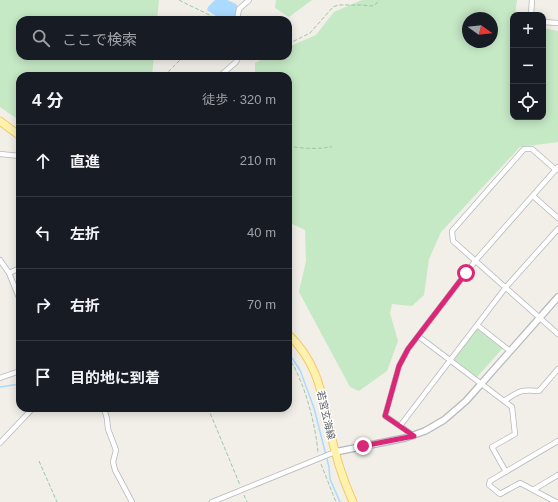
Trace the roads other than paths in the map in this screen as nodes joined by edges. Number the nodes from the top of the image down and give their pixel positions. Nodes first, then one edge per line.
1 (249, 0) edge
2 (532, 0) edge
3 (531, 12) edge
4 (237, 16) edge
5 (546, 22) edge
6 (558, 23) edge
7 (237, 60) edge
8 (225, 72) edge
9 (0, 121) edge
10 (16, 133) edge
11 (0, 154) edge
12 (16, 156) edge
13 (557, 169) edge
14 (533, 196) junction
15 (558, 218) edge
16 (558, 229) edge
17 (0, 260) edge
18 (476, 260) junction
19 (16, 269) edge
20 (9, 272) junction
21 (506, 287) junction
22 (16, 290) edge
23 (558, 297) edge
24 (540, 317) junction
25 (476, 325) junction
26 (558, 334) edge
27 (418, 336) junction
28 (292, 339) edge
29 (510, 351) junction
30 (450, 359) junction
31 (558, 369) edge
32 (16, 372) edge
33 (0, 378) edge
34 (482, 383) junction
35 (504, 401) junction
36 (29, 412) edge
37 (105, 412) edge
38 (400, 426) junction
39 (414, 436) junction
40 (558, 441) edge
41 (0, 443) edge
42 (335, 452) junction
43 (506, 472) junction
44 (558, 475) edge
45 (533, 490) junction
46 (132, 502) edge
47 (212, 502) edge
48 (353, 502) edge
49 (556, 502) edge

1 - 4 street
2 - 3 street
5 - 6 street
7 - 8 street
9 - 10 main road
11 - 12 street
13 - 14 street
13 - 18 street
14 - 15 street
14 - 18 street
16 - 21 street
17 - 20 street
18 - 21 street
18 - 27 street
19 - 20 street
20 - 22 street
21 - 24 street
21 - 25 street
23 - 24 street
24 - 26 street
24 - 29 street
25 - 29 street
25 - 30 street
27 - 30 street
27 - 38 street
28 - 42 main road, 若宮玄海線
29 - 34 street
30 - 34 street
30 - 38 street
31 - 35 street
32 - 33 street
34 - 35 street
34 - 39 street
35 - 43 street
36 - 41 street
37 - 46 street
38 - 39 street
39 - 42 street
40 - 43 street
42 - 47 street
42 - 48 main road, 若宮玄海線
43 - 45 street
44 - 45 street
45 - 49 street

